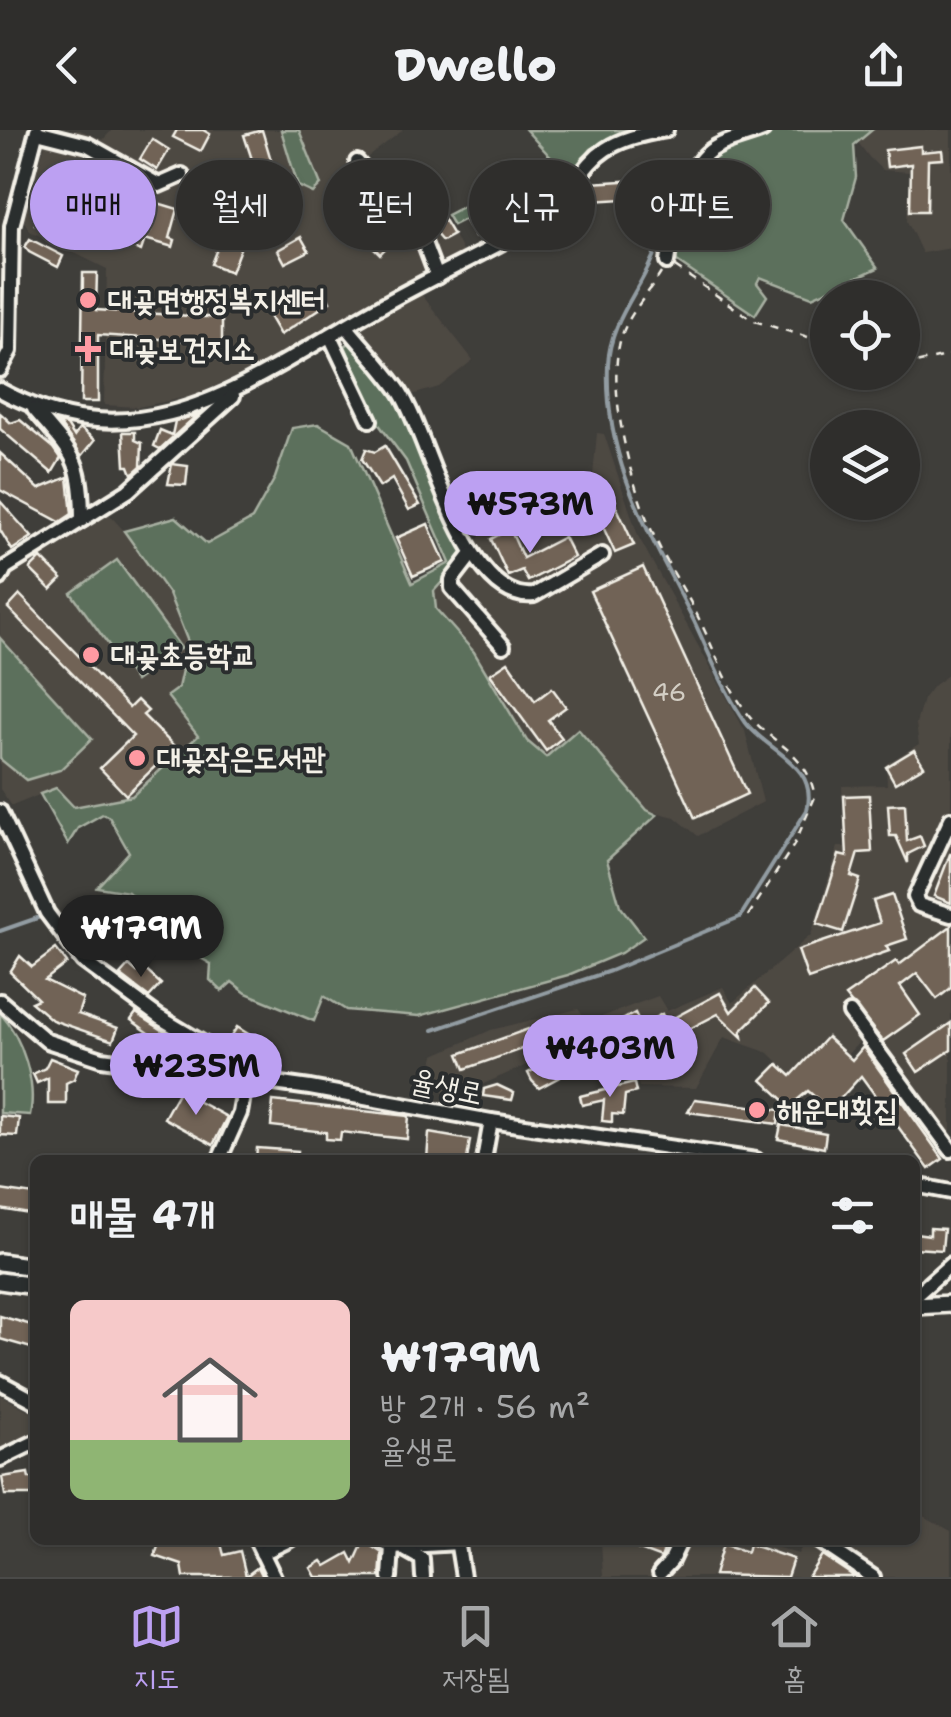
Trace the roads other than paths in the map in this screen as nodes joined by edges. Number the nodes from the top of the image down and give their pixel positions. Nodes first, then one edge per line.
1 (666, 130) edge
2 (762, 130) edge
3 (37, 131) edge
4 (176, 178) edge
5 (427, 250) edge
6 (667, 262) road end
7 (437, 277) junction
8 (346, 326) junction
9 (330, 336) junction
10 (0, 370) edge
11 (0, 390) edge
12 (240, 390) junction
13 (34, 409) junction
14 (370, 420) dead end
15 (82, 520) junction
16 (472, 554) junction
17 (602, 554) dead end
18 (2, 566) edge
19 (503, 646) dead end
20 (0, 812) edge
21 (951, 819) edge
22 (951, 915) edge
23 (0, 1001) edge
24 (850, 1013) dead end
25 (246, 1078) junction
26 (491, 1121) junction
27 (951, 1150) edge
28 (222, 1155) edge
29 (485, 1155) edge
30 (722, 1155) edge
31 (920, 1186) edge
32 (951, 1192) edge
33 (0, 1262) edge
34 (951, 1264) edge
35 (30, 1265) edge
36 (0, 1281) edge
37 (30, 1285) edge
38 (920, 1292) edge
39 (951, 1304) edge
40 (920, 1306) edge
41 (0, 1382) edge
42 (30, 1398) edge
43 (30, 1444) edge
44 (0, 1459) edge
45 (391, 1545) edge
46 (393, 1545) edge
47 (458, 1545) edge
48 (679, 1545) edge
49 (825, 1545) edge
50 (259, 1546) edge
51 (660, 1573) dead end
52 (274, 1577) edge
53 (390, 1577) edge
54 (423, 1577) edge
55 (463, 1577) edge
56 (873, 1577) edge

1 - 7 street
2 - 6 street
3 - 4 street
3 - 10 street
5 - 7 street
7 - 8 street
8 - 9 street
8 - 16 street
9 - 12 street
9 - 14 street
11 - 13 street
12 - 13 street
12 - 15 street
13 - 15 street
15 - 18 street
16 - 17 street
16 - 19 street
20 - 25 street
21 - 22 street
23 - 25 street, 율생로
24 - 27 street
25 - 26 street, 율생로
25 - 28 street
26 - 29 street
26 - 30 street, 율생로
31 - 32 street
33 - 35 main road
34 - 38 street
36 - 37 main road
39 - 40 main road
41 - 42 street
43 - 44 street
45 - 53 street
46 - 54 street
47 - 55 street
48 - 51 street
49 - 56 street
50 - 52 street

